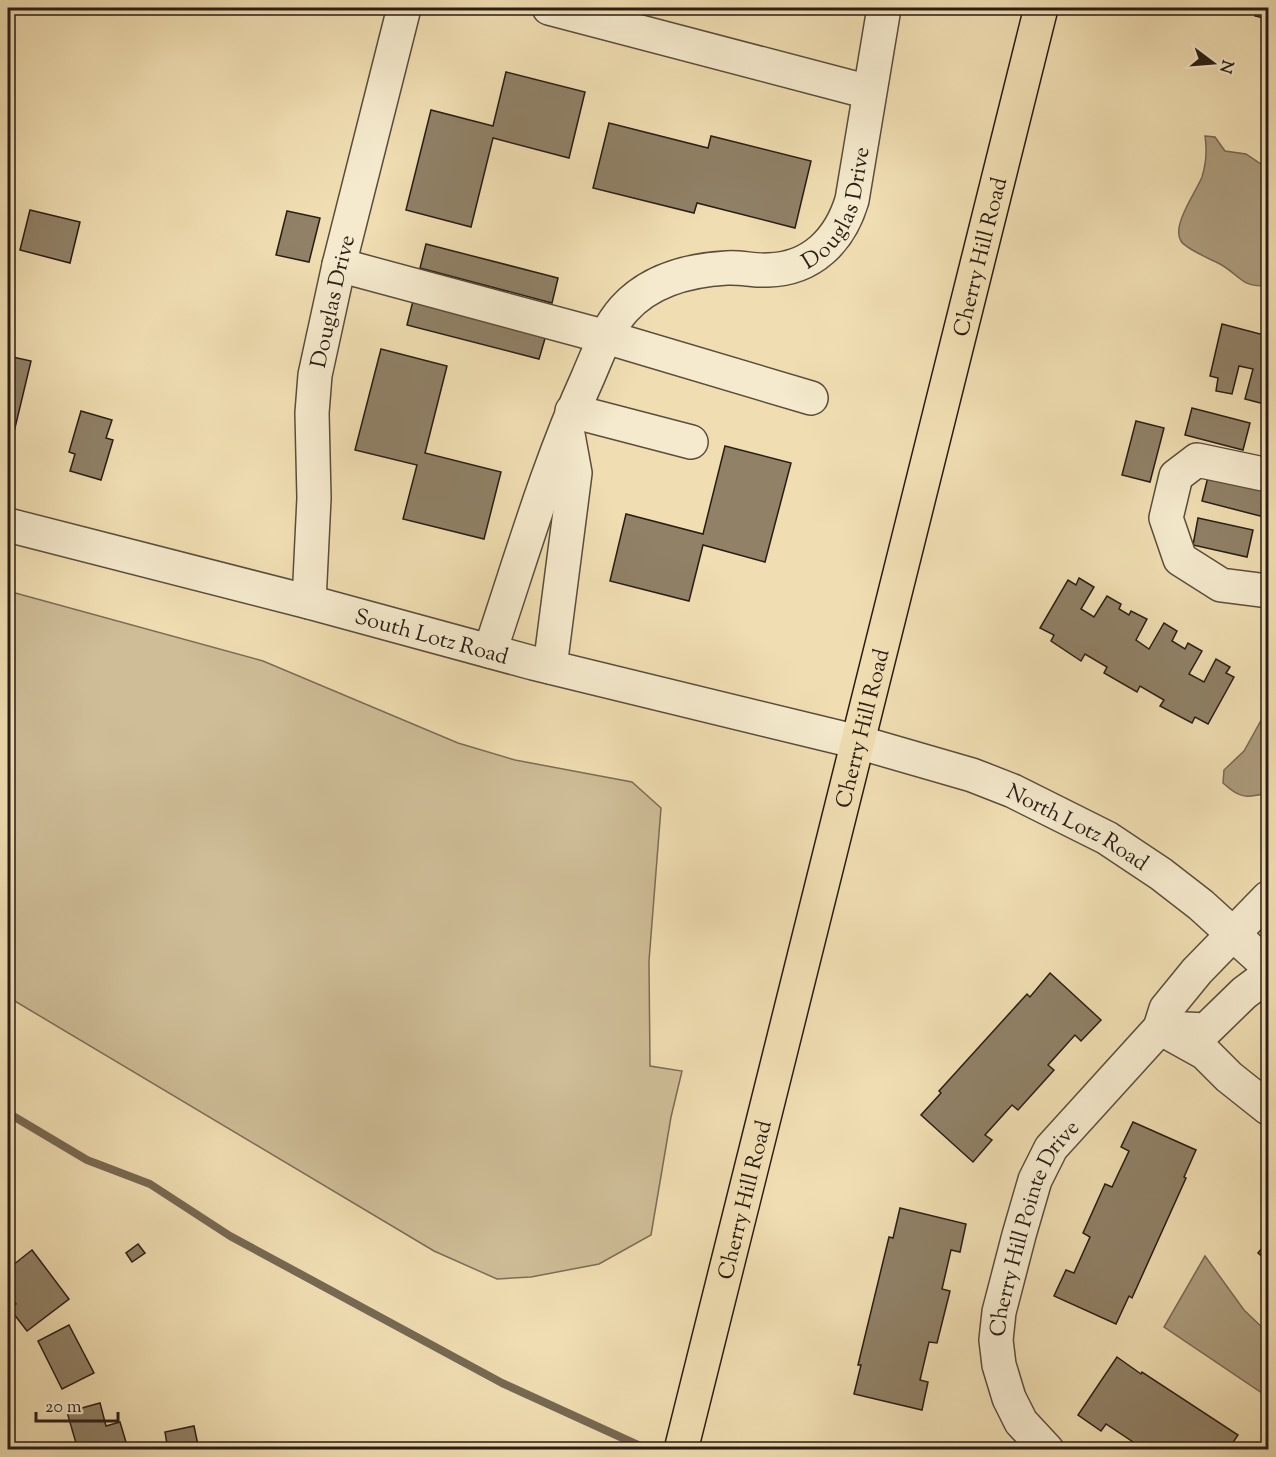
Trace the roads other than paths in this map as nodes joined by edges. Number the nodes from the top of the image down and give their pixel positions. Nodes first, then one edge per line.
1 (404, 8) edge
2 (549, 8) edge
3 (884, 8) edge
4 (1041, 8) edge
5 (869, 92) junction
6 (339, 265) junction
7 (606, 337) junction
8 (811, 398) dead end
9 (570, 417) junction
10 (691, 442) dead end
11 (1269, 475) edge
12 (8, 525) edge
13 (1269, 591) edge
14 (309, 602) junction
15 (490, 651) junction
16 (550, 667) junction
17 (858, 742) junction
18 (1269, 898) edge
19 (1233, 933) junction
20 (1269, 966) edge
21 (1269, 975) edge
22 (1160, 1028) junction
23 (1269, 1108) edge
24 (681, 1449) edge
25 (1047, 1449) edge

1 - 6 street, Douglas Drive
2 - 5 street
3 - 5 street, Douglas Drive
4 - 17 main road, Cherry Hill Road
5 - 7 street, Douglas Drive
6 - 7 street
6 - 14 street, Douglas Drive
7 - 8 street
7 - 9 street, Douglas Drive
9 - 10 street
9 - 15 street, Douglas Drive
9 - 16 street
11 - 13 street
12 - 14 street, South Lotz Road
14 - 15 street, South Lotz Road
15 - 16 street, South Lotz Road
16 - 17 street, South Lotz Road
17 - 19 street, North Lotz Road
17 - 24 main road, Cherry Hill Road
18 - 19 street, Cherry Hill Pointe Drive
19 - 20 street, North Lotz Road
19 - 22 street, Cherry Hill Pointe Drive
21 - 22 street
22 - 23 street
22 - 25 street, Cherry Hill Pointe Drive

